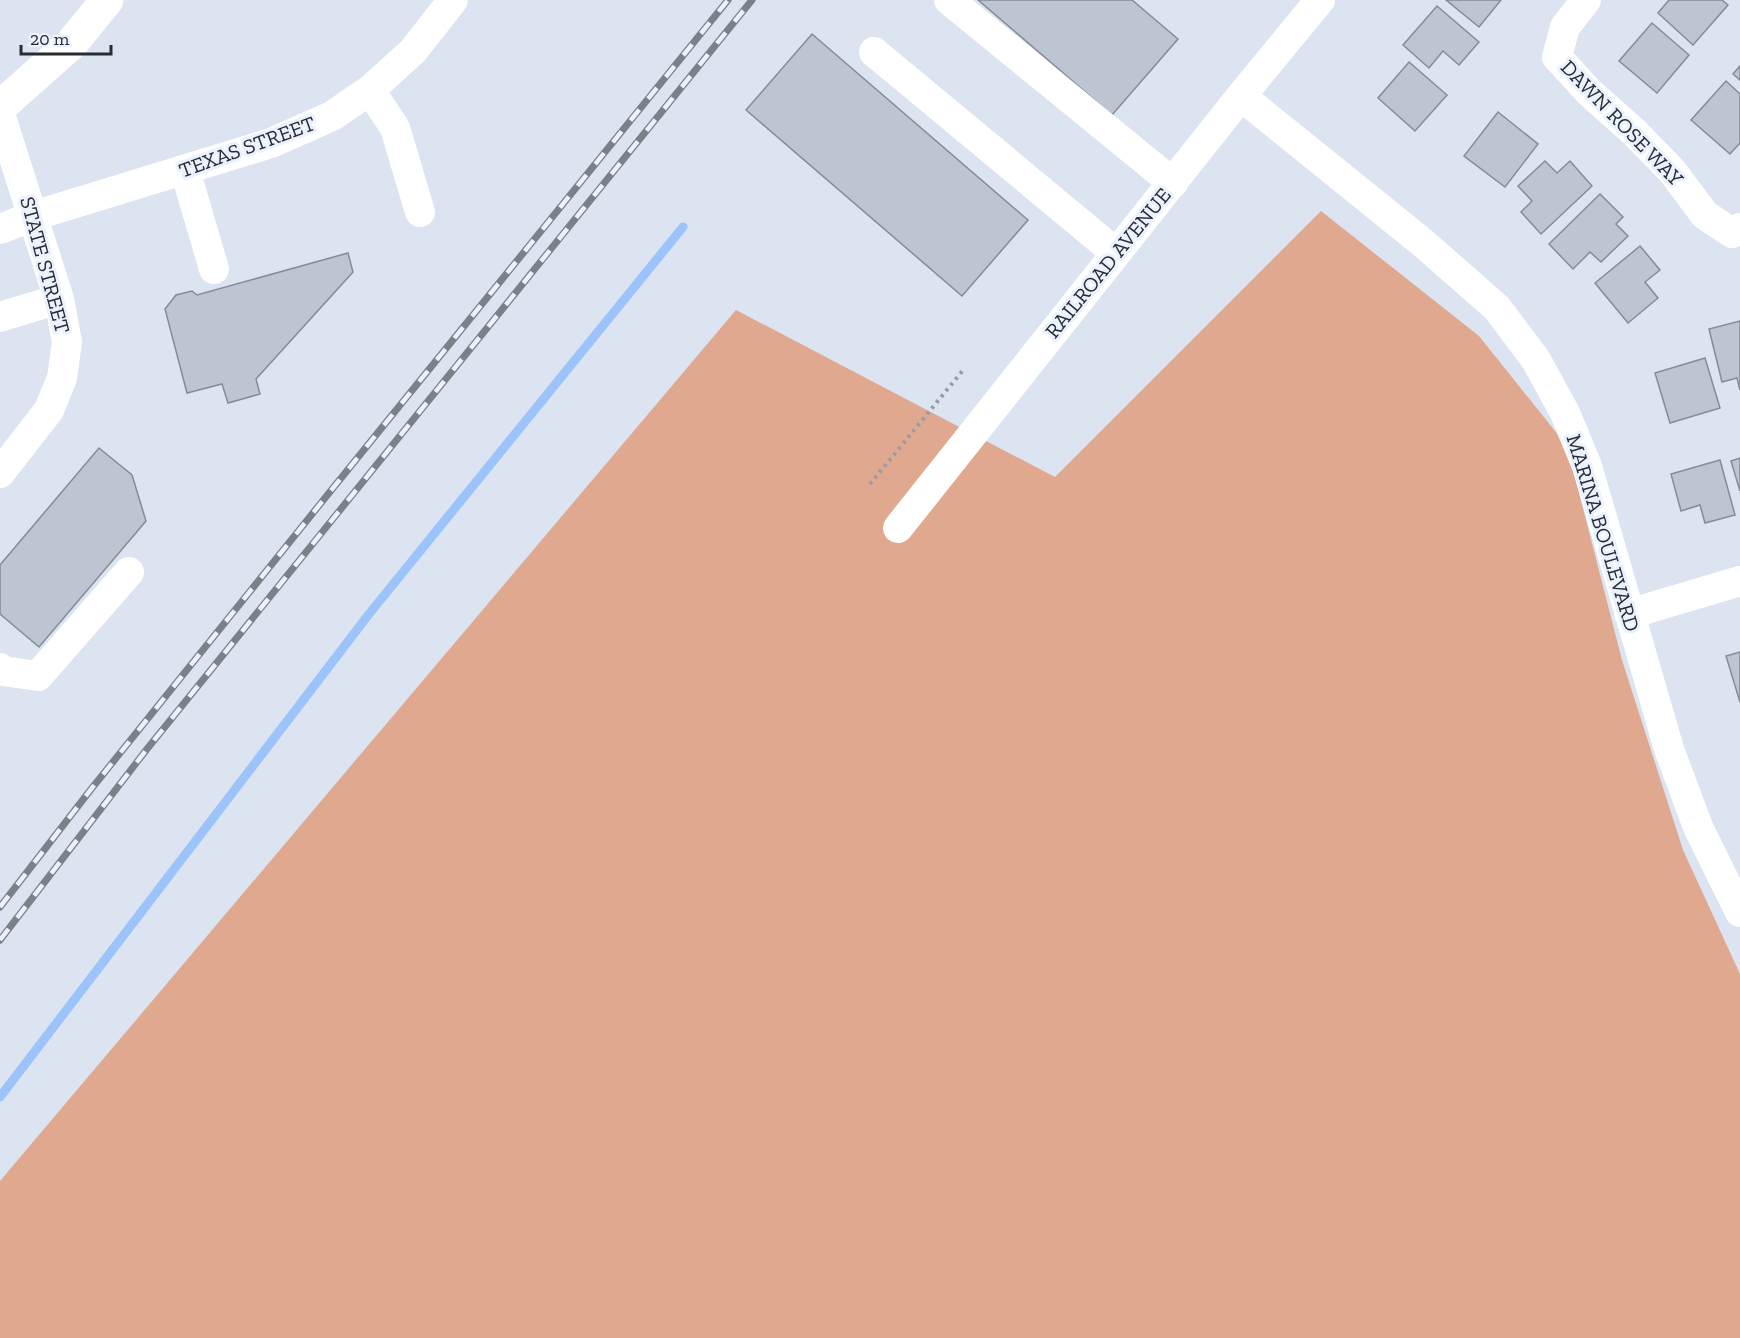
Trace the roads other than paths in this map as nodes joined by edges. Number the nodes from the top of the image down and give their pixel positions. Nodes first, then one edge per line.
1 (107, 0) edge
2 (453, 0) edge
3 (949, 0) edge
4 (1586, 0) edge
5 (1317, 1) edge
6 (874, 52) dead end
7 (370, 90) junction
8 (1241, 96) junction
9 (0, 107) edge
10 (0, 114) edge
11 (185, 170) junction
12 (1173, 183) junction
13 (420, 212) dead end
14 (33, 216) junction
15 (0, 229) edge
16 (1736, 231) edge
17 (1116, 253) junction
18 (214, 269) dead end
19 (60, 299) junction
20 (0, 317) edge
21 (0, 473) edge
22 (898, 528) dead end
23 (129, 572) dead end
24 (1740, 581) edge
25 (1629, 614) junction
26 (0, 668) edge
27 (1740, 912) edge

1 - 9 main road
2 - 7 street, TEXAS STREET
3 - 12 street
4 - 16 street, DAWN ROSE WAY
5 - 8 street, RAILROAD AVENUE
6 - 17 street
7 - 11 street, TEXAS STREET
7 - 13 street
8 - 12 street, RAILROAD AVENUE
8 - 25 street, MARINA BOULEVARD
10 - 14 street, STATE STREET
11 - 14 street, TEXAS STREET
11 - 18 street
12 - 17 street, RAILROAD AVENUE
14 - 15 street, TEXAS STREET
14 - 19 street, STATE STREET
17 - 22 street, RAILROAD AVENUE
19 - 20 street
19 - 21 street, STATE STREET
23 - 26 street
24 - 25 street
25 - 27 street, MARINA BOULEVARD

